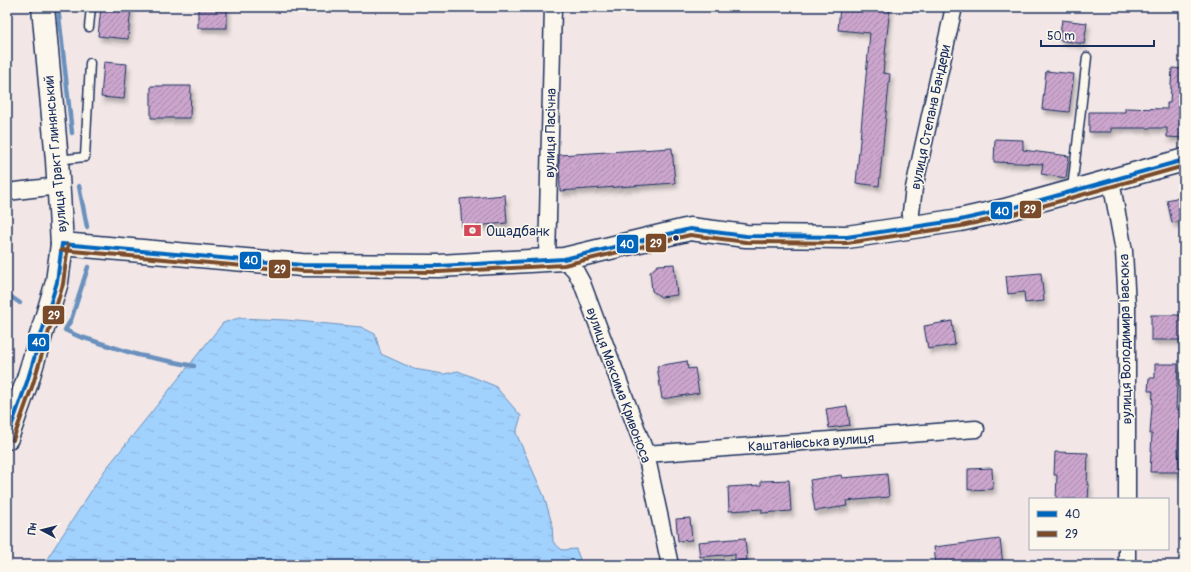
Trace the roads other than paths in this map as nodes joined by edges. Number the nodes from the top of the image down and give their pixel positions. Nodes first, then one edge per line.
1 (43, 7) edge
2 (91, 7) edge
3 (553, 7) edge
4 (954, 7) edge
5 (89, 27) dead end
6 (1087, 57) dead end
7 (90, 63) dead end
8 (57, 160) junction
9 (1184, 160) edge
10 (1111, 181) junction
11 (58, 186) junction
12 (7, 192) edge
13 (1072, 192) junction
14 (909, 228) junction
15 (62, 244) junction
16 (556, 259) junction
17 (976, 429) dead end
18 (7, 438) edge
19 (646, 454) junction
20 (1127, 498) edge
21 (1127, 550) edge
22 (670, 565) edge
23 (1127, 565) edge

1 - 8 main road, вулиця Тракт Глинянський
2 - 5 lane
3 - 16 street, вулиця Пасічна
4 - 14 street, вулиця Степана Бандери
6 - 13 lane
7 - 8 lane
8 - 11 main road, вулиця Тракт Глинянський
9 - 10 main road
10 - 13 main road
10 - 20 street, вулиця Володимира Івасюка
11 - 12 street
11 - 15 main road, вулиця Тракт Глинянський
13 - 14 main road
14 - 16 main road
15 - 16 main road
15 - 18 main road, вулиця Тракт Глинянський
16 - 19 street, вулиця Максима Кривоноса
17 - 19 street, Каштанівська вулиця
19 - 22 street, вулиця Максима Кривоноса
21 - 23 street

